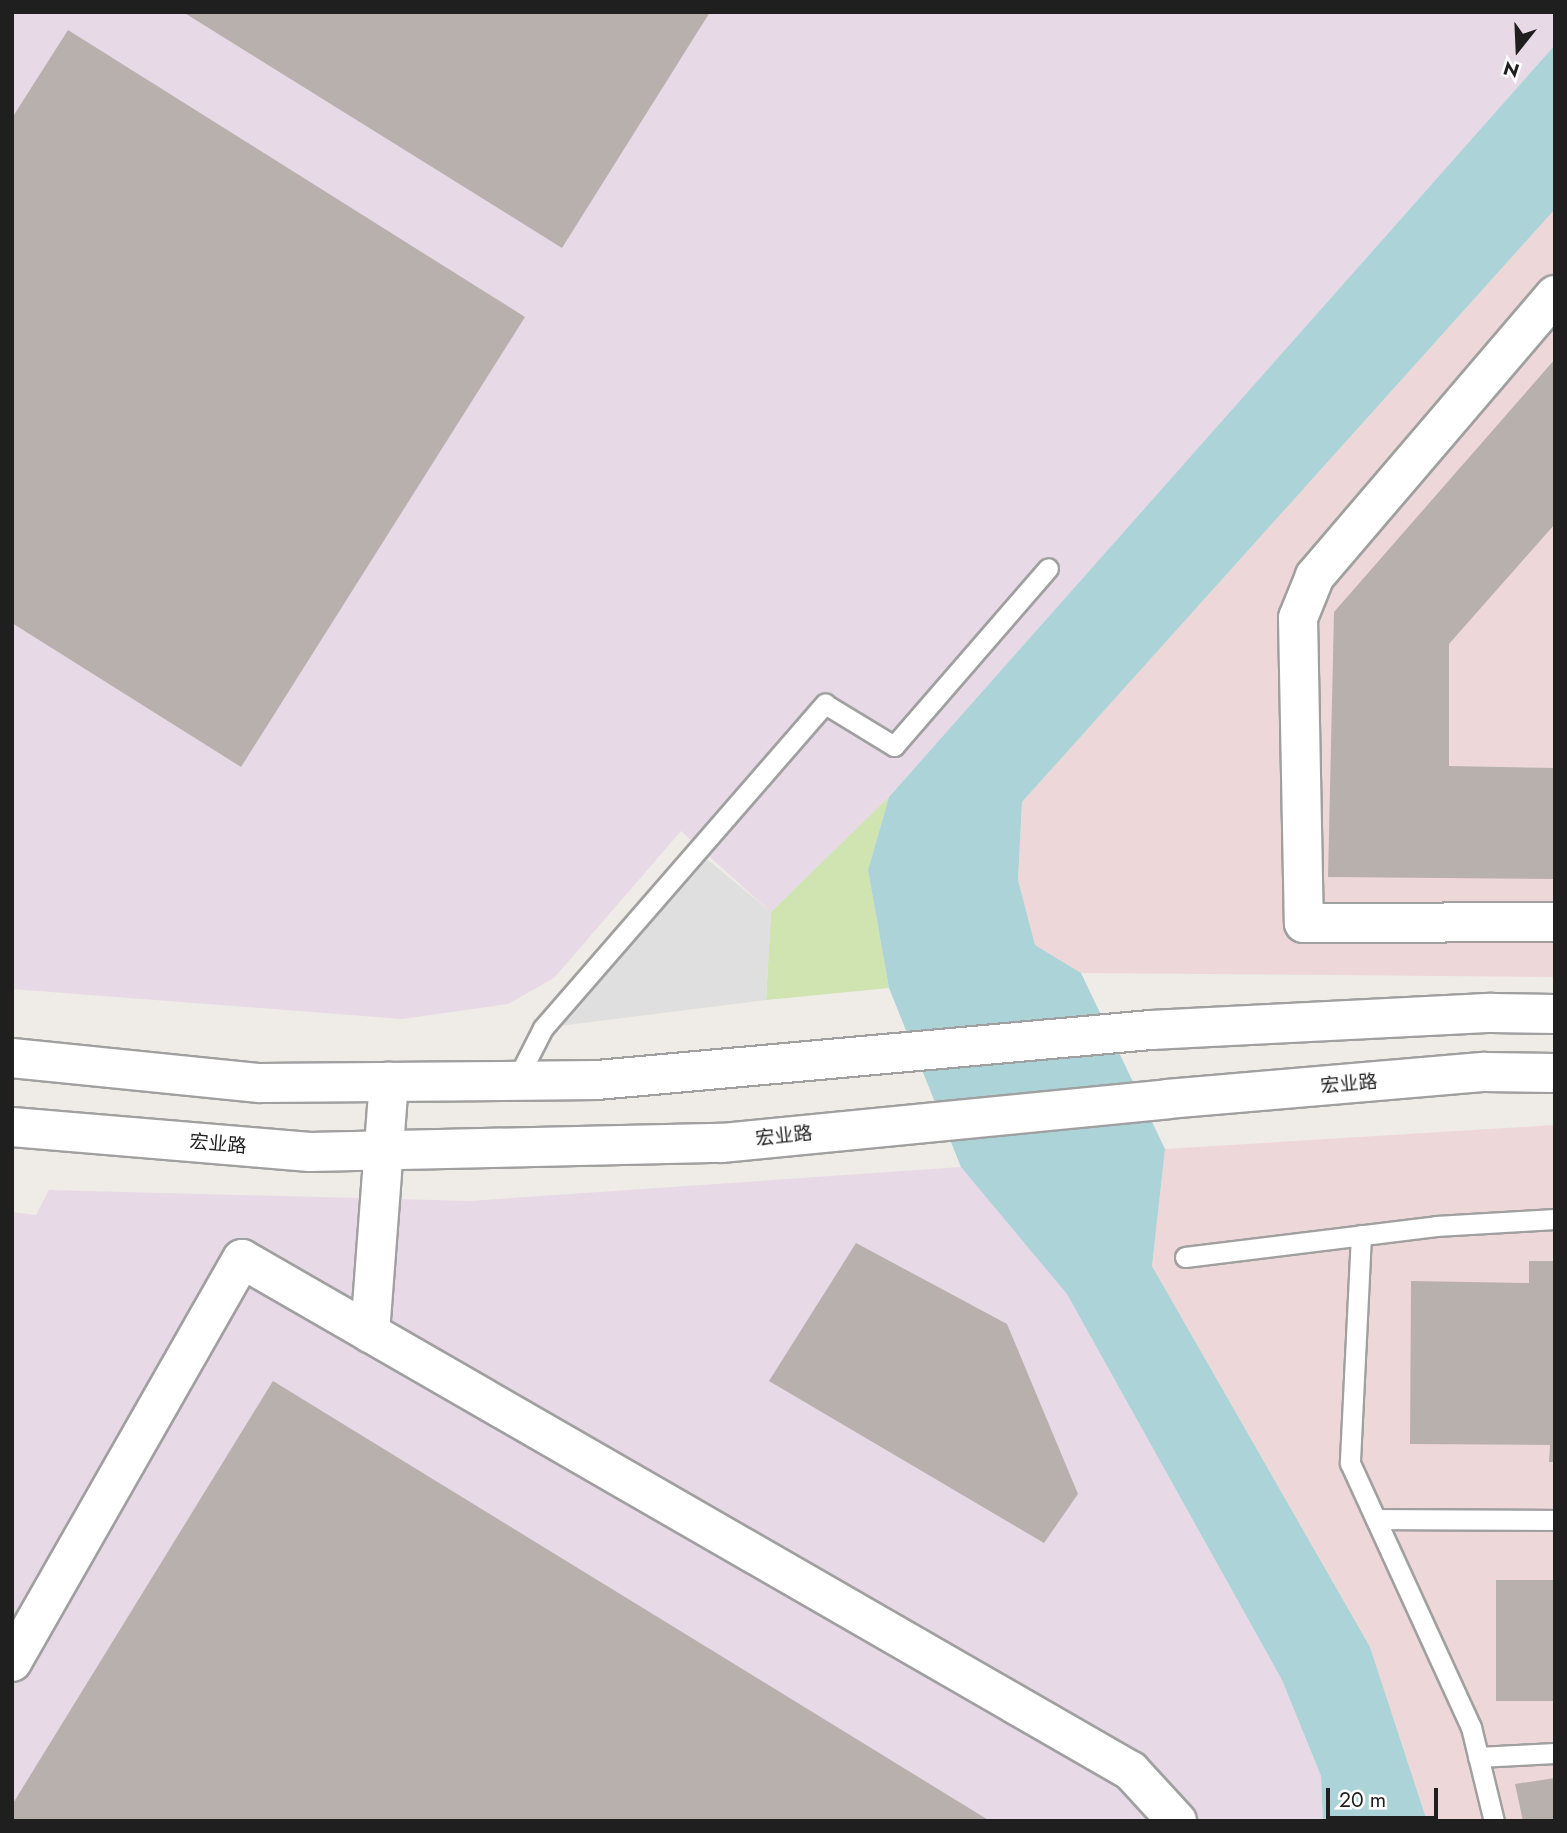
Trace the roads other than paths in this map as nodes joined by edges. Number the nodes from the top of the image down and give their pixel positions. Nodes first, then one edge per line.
1 (1555, 295) edge
2 (1048, 568) dead end
3 (1555, 922) edge
4 (1555, 1014) edge
5 (12, 1058) edge
6 (1555, 1073) edge
7 (516, 1081) junction
8 (389, 1082) junction
9 (12, 1127) edge
10 (382, 1151) junction
11 (1555, 1219) edge
12 (1361, 1235) junction
13 (1185, 1257) dead end
14 (370, 1333) junction
15 (1376, 1519) junction
16 (1555, 1520) edge
17 (12, 1662) edge
18 (1555, 1754) edge
19 (1478, 1757) junction
20 (1177, 1821) edge
21 (1494, 1821) edge

1 - 3 street
2 - 7 lane
4 - 7 street
5 - 8 street
6 - 10 street, 宏业路
7 - 8 street
8 - 10 street
9 - 10 street, 宏业路
10 - 14 street
11 - 12 lane
12 - 13 lane
12 - 15 lane
14 - 17 street
14 - 20 street
15 - 16 lane
15 - 19 lane
18 - 19 lane
19 - 21 lane

